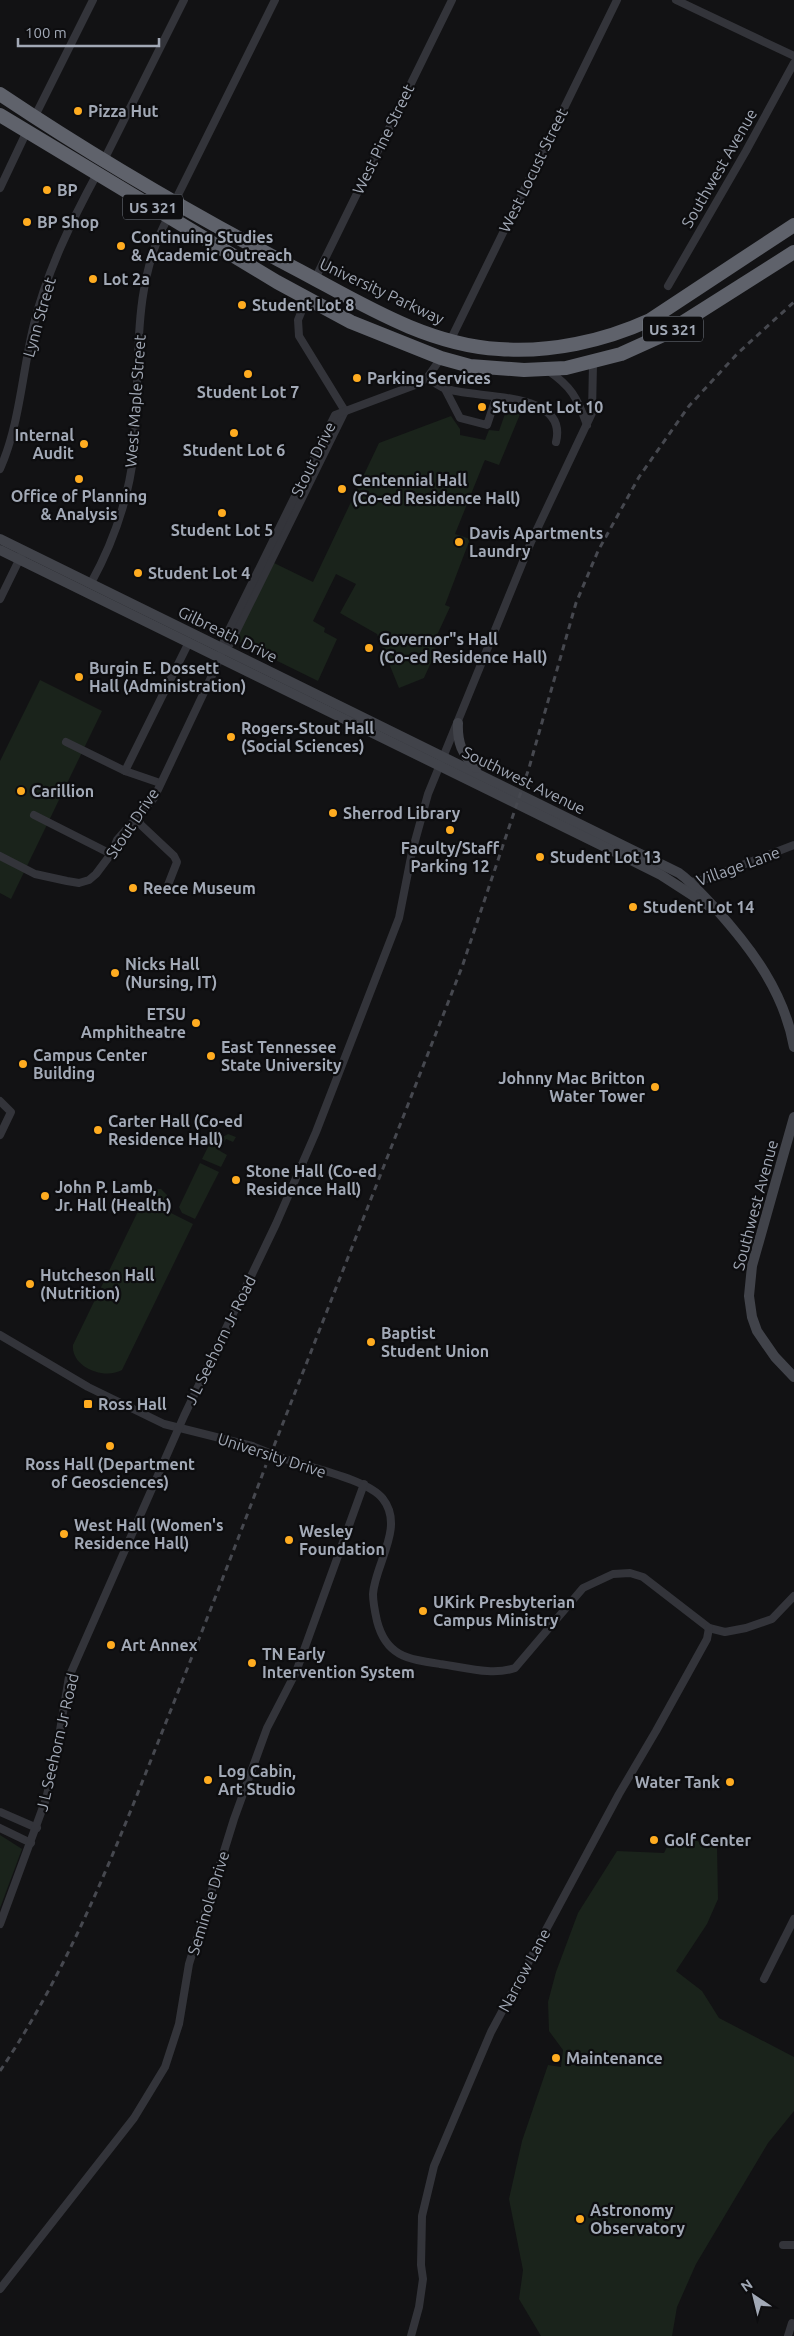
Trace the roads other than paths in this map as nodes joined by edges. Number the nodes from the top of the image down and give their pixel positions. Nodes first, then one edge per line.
1 (93, 0) edge
2 (184, 0) edge
3 (275, 0) edge
4 (452, 0) edge
5 (617, 0) edge
6 (676, 0) edge
7 (794, 56) edge
8 (794, 62) edge
9 (0, 94) edge
10 (0, 115) edge
11 (34, 116) junction
12 (27, 131) junction
13 (101, 166) junction
14 (0, 188) edge
15 (174, 203) junction
16 (168, 216) junction
17 (794, 225) edge
18 (794, 252) edge
19 (315, 279) junction
20 (668, 286) dead end
21 (307, 298) junction
22 (450, 341) junction
23 (588, 342) junction
24 (442, 358) junction
25 (593, 362) junction
26 (547, 370) junction
27 (427, 378) junction
28 (445, 388) junction
29 (496, 398) junction
30 (345, 411) junction
31 (587, 424) junction
32 (556, 442) dead end
33 (0, 470) edge
34 (0, 539) edge
35 (0, 550) edge
36 (21, 555) junction
37 (91, 584) junction
38 (0, 599) edge
39 (189, 642) junction
40 (222, 653) junction
41 (458, 723) junction
42 (66, 742) dead end
43 (442, 762) junction
44 (125, 771) junction
45 (484, 775) junction
46 (160, 783) junction
47 (34, 815) dead end
48 (137, 817) junction
49 (794, 845) edge
50 (111, 854) junction
51 (0, 856) edge
52 (688, 886) junction
53 (166, 890) dead end
54 (794, 1047) edge
55 (0, 1100) edge
56 (794, 1117) edge
57 (0, 1135) edge
58 (0, 1335) edge
59 (794, 1377) edge
60 (180, 1428) junction
61 (364, 1484) junction
62 (794, 1596) edge
63 (709, 1628) junction
64 (0, 1812) edge
65 (0, 1828) edge
66 (37, 1828) junction
67 (31, 1843) junction
68 (794, 1919) edge
69 (0, 1924) edge
70 (764, 1979) dead end
71 (783, 2245) dead end
72 (794, 2245) edge
73 (0, 2289) edge
74 (792, 2323) dead end
75 (411, 2336) edge
76 (788, 2336) edge

1 - 11 street
2 - 13 street, Lynn Street
3 - 15 street
4 - 19 street, West Pine Street
5 - 22 street, West Locust Street
6 - 7 street
8 - 20 street, Southwest Avenue
9 - 11 highway, University Parkway / US 321
10 - 12 highway, University Parkway / US 321
11 - 13 highway, University Parkway / US 321
12 - 13 highway, University Parkway / US 321
12 - 14 street
13 - 15 highway, University Parkway / US 321
13 - 16 highway, University Parkway / US 321
13 - 33 street, Lynn Street
15 - 19 highway, University Parkway / US 321
16 - 21 highway, University Parkway / US 321
16 - 37 street, West Maple Street
17 - 23 highway, University Parkway / US 321
18 - 25 highway, University Parkway / US 321
19 - 21 highway
19 - 22 highway, University Parkway / US 321
21 - 24 highway, University Parkway / US 321
21 - 30 street
22 - 23 highway, University Parkway / US 321
22 - 24 highway
23 - 25 highway
24 - 26 highway, University Parkway / US 321
24 - 27 street, Stout Drive
25 - 26 highway, University Parkway / US 321
25 - 31 street, Southwest Avenue
26 - 31 street
27 - 28 street
27 - 30 street, Stout Drive
28 - 29 street
28 - 29 street
29 - 32 street
30 - 40 street, Stout Drive
31 - 41 street, Southwest Avenue
34 - 36 street, Gilbreath Drive
35 - 36 street, Gilbreath Drive
36 - 37 street, Gilbreath Drive
36 - 38 street
36 - 39 street, Gilbreath Drive
37 - 40 street, Gilbreath Drive
39 - 40 street, Gilbreath Drive
39 - 44 street
40 - 43 street, Gilbreath Drive
40 - 46 street, Stout Drive
41 - 43 street, Southwest Avenue
41 - 45 street
42 - 44 street
43 - 45 street, Southwest Avenue
43 - 52 street, Southwest Avenue
43 - 60 street, J L Seehorn Jr Road
44 - 46 street
45 - 52 street, Southwest Avenue
46 - 48 street, Stout Drive
47 - 50 street
48 - 50 street, Stout Drive
48 - 53 street
49 - 52 street, Village Lane
50 - 51 street, Stout Drive
52 - 54 street, Southwest Avenue
55 - 57 street
56 - 59 street, Southwest Avenue
58 - 60 street, University Drive
60 - 61 street, University Drive, bridge
60 - 66 street, J L Seehorn Jr Road
61 - 63 street, University Drive
61 - 73 street, Seminole Drive
62 - 63 street
63 - 75 street, Narrow Lane
64 - 66 street
65 - 67 street
66 - 67 street, J L Seehorn Jr Road
67 - 69 street, J L Seehorn Jr Road
68 - 70 street
71 - 72 street
74 - 76 street

